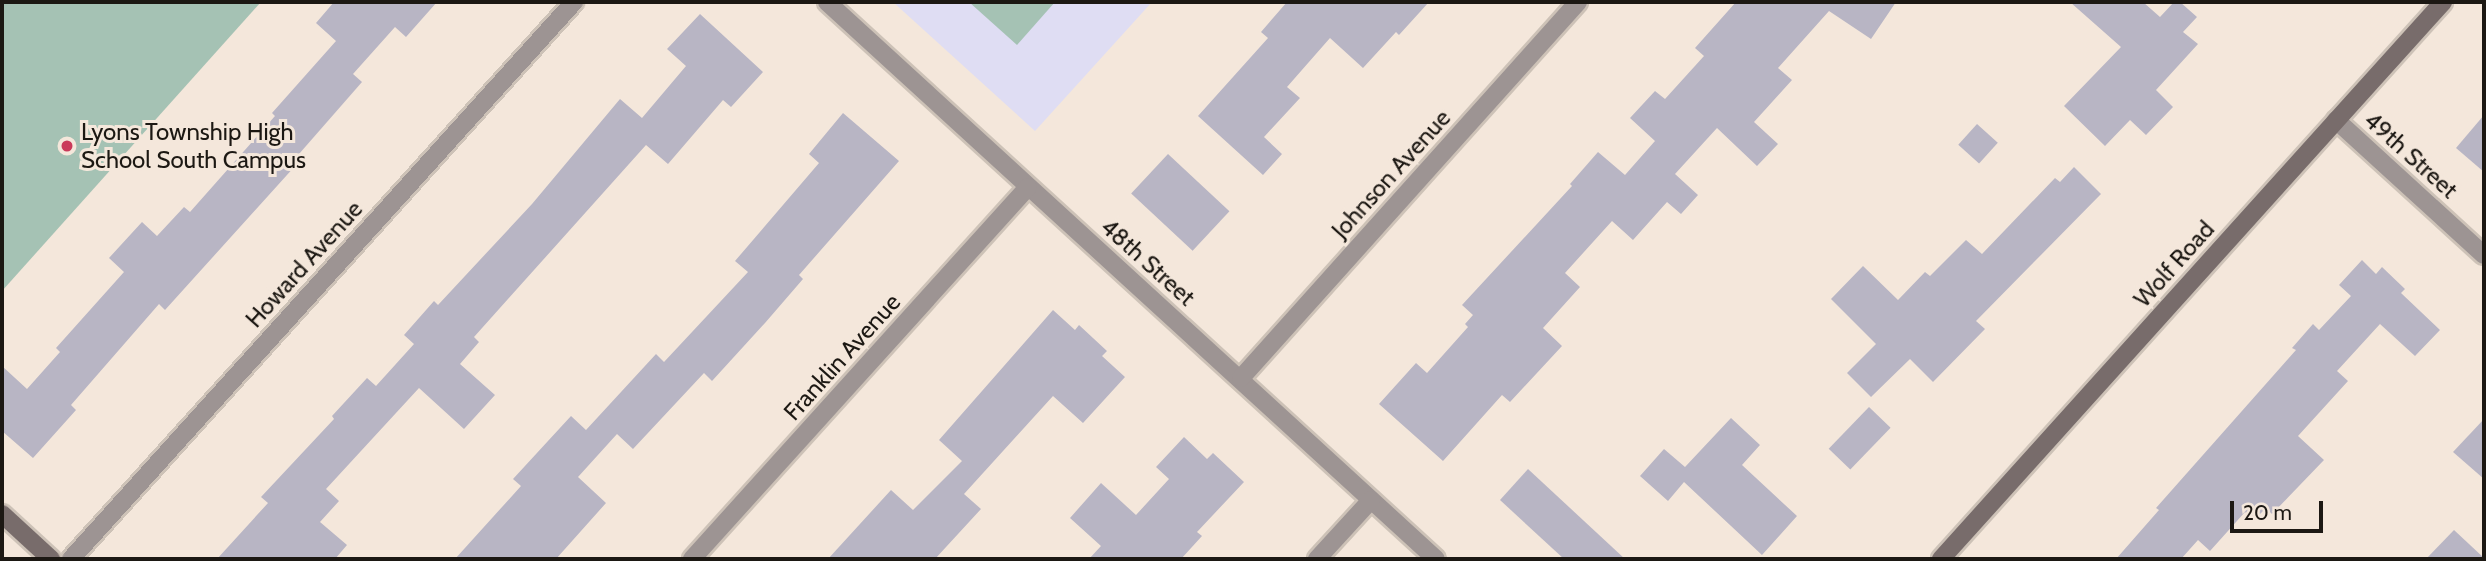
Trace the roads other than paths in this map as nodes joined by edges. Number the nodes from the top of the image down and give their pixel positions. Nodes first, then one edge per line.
1 (574, 2) edge
2 (827, 2) edge
3 (1578, 2) edge
4 (2443, 2) edge
5 (2336, 120) junction
6 (1028, 187) junction
7 (2484, 255) edge
8 (1241, 378) junction
9 (1371, 500) junction
10 (2, 514) edge
11 (51, 559) edge
12 (71, 559) edge
13 (692, 559) edge
14 (1317, 559) edge
15 (1436, 559) edge
16 (1941, 559) edge

1 - 12 street, Howard Avenue
2 - 6 street, 48th Street
3 - 8 street, Johnson Avenue
4 - 5 main road, Wolf Road
5 - 7 street, 49th Street
5 - 16 main road, Wolf Road
6 - 8 street, 48th Street
6 - 13 street, Franklin Avenue
8 - 9 street, 48th Street
9 - 14 street
9 - 15 street, 48th Street
10 - 11 main road

